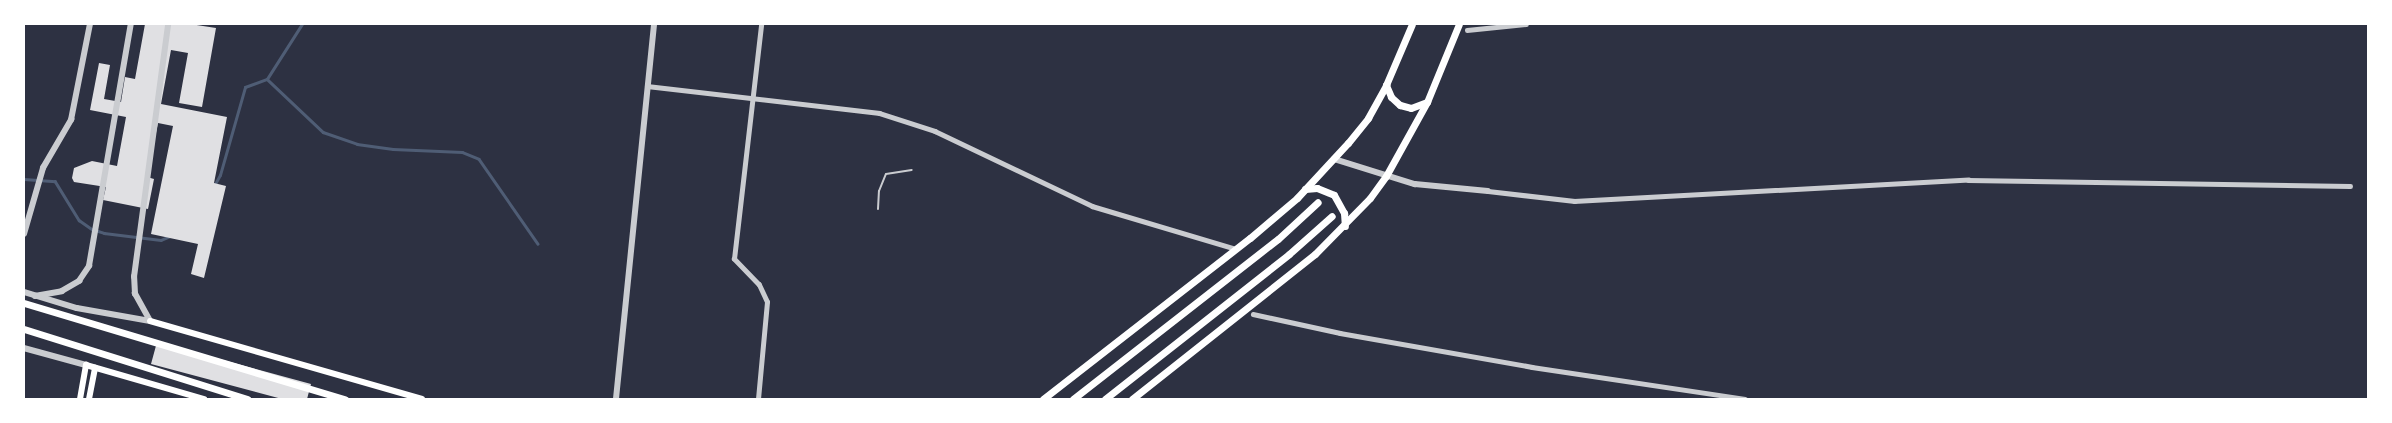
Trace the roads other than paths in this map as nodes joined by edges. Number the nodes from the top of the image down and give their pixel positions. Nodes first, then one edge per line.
1 (90, 24) edge
2 (131, 24) edge
3 (168, 24) edge
4 (654, 24) edge
5 (760, 24) edge
6 (1412, 24) edge
7 (1459, 24) edge
8 (1526, 24) edge
9 (1467, 30) dead end
10 (1386, 85) junction
11 (648, 86) junction
12 (750, 98) junction
13 (1428, 102) junction
14 (1334, 159) junction
15 (912, 170) dead end
16 (1386, 176) junction
17 (2350, 186) dead end
18 (1305, 189) junction
19 (1488, 191) joint
20 (1318, 202) dead end
21 (878, 209) dead end
22 (1332, 216) dead end
23 (1344, 226) junction
24 (24, 234) edge
25 (1233, 248) dead end
26 (24, 292) edge
27 (35, 296) junction
28 (24, 303) edge
29 (1253, 314) dead end
30 (150, 321) junction
31 (24, 329) edge
32 (24, 348) edge
33 (86, 366) junction
34 (95, 368) junction
35 (80, 399) edge
36 (89, 399) edge
37 (204, 399) edge
38 (247, 399) edge
39 (346, 399) edge
40 (422, 399) edge
41 (616, 399) edge
42 (758, 399) edge
43 (1043, 399) edge
44 (1073, 399) edge
45 (1105, 399) edge
46 (1132, 399) edge
47 (1746, 399) edge

1 - 24 street
2 - 27 street
3 - 30 street
4 - 11 street
5 - 12 street
6 - 10 main road
7 - 13 main road
8 - 9 street
10 - 13 main road
10 - 14 main road
11 - 12 street
11 - 41 street
12 - 25 street
12 - 42 street
13 - 16 main road
14 - 16 street
14 - 18 main road
15 - 21 lane
16 - 19 street
16 - 23 main road
17 - 19 street
18 - 23 main road
18 - 43 main road
20 - 44 main road
22 - 45 main road
23 - 46 main road
26 - 27 street
27 - 30 street
28 - 39 main road
29 - 47 street
30 - 40 main road
31 - 38 main road
32 - 33 street
33 - 34 main road
33 - 35 main road
34 - 36 main road
34 - 37 main road

